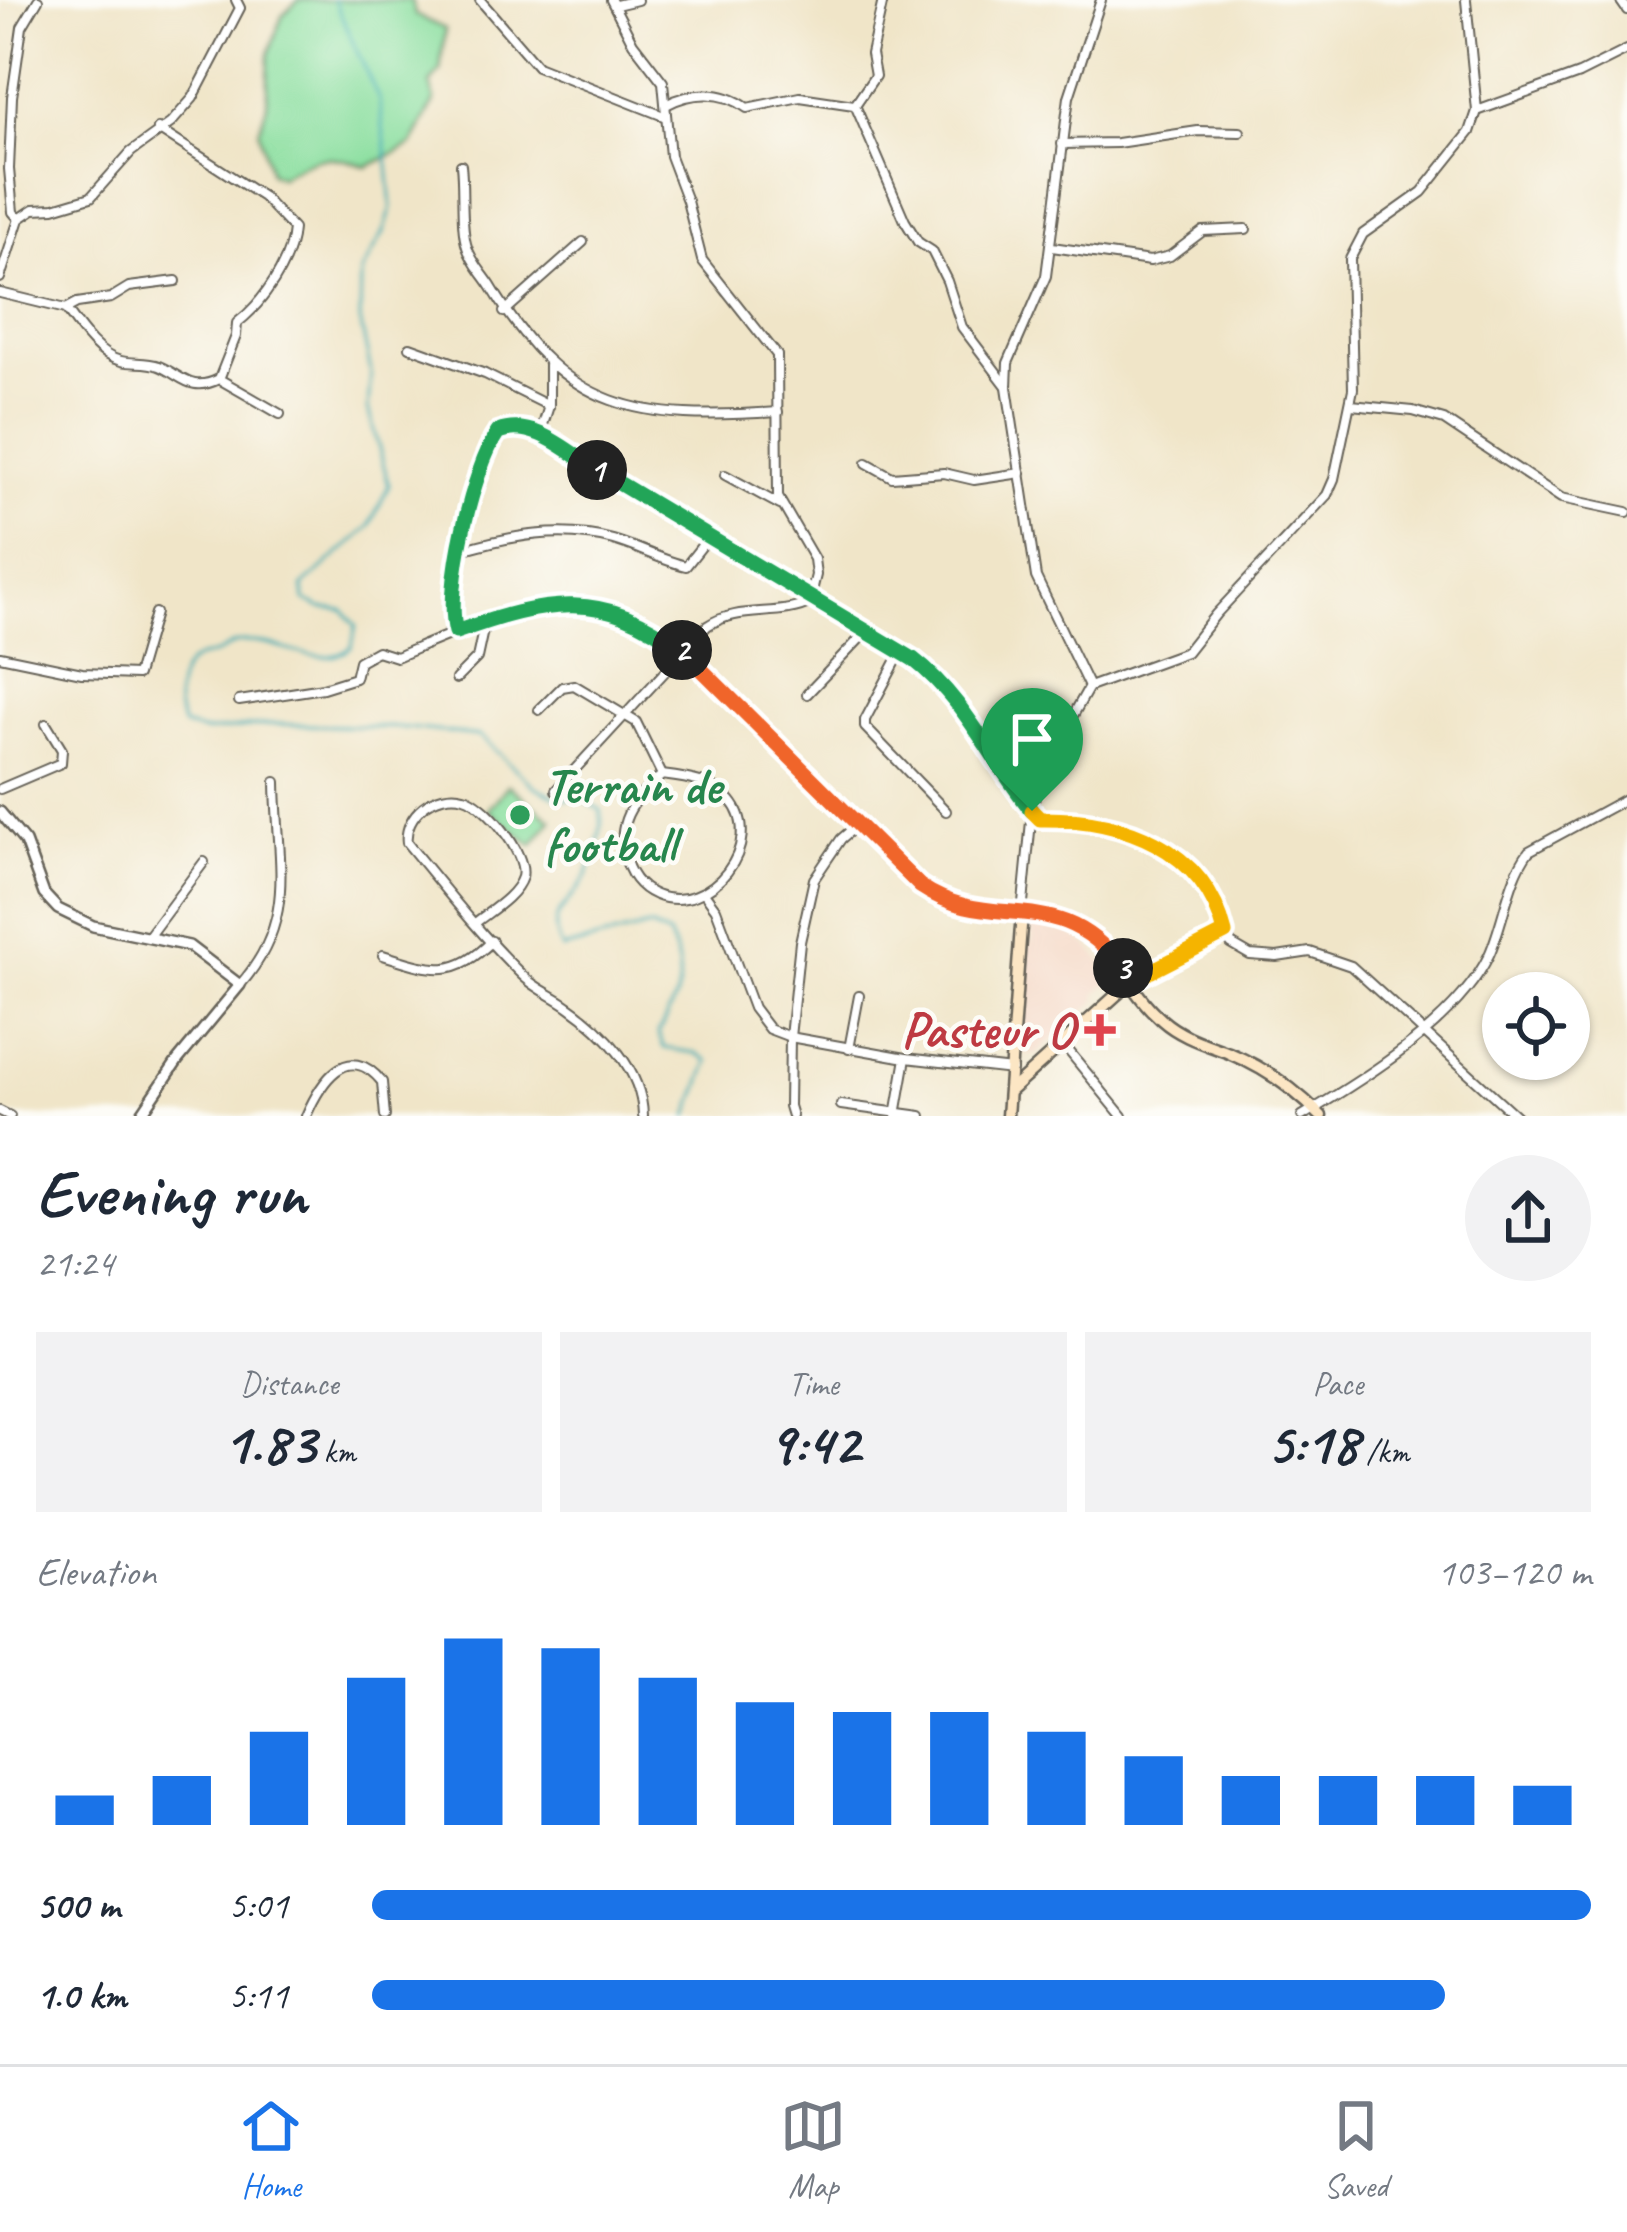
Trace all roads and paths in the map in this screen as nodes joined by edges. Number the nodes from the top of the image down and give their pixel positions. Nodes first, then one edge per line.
1 (38, 0) edge
2 (480, 0) edge
3 (637, 0) edge
4 (883, 0) edge
5 (1101, 0) edge
6 (1466, 0) edge
7 (1620, 0) edge
8 (613, 2) edge
9 (241, 3) edge
10 (1627, 10) edge
11 (1624, 56) edge
12 (666, 105) junction
13 (855, 105) junction
14 (1477, 111) junction
15 (667, 117) junction
16 (158, 129) junction
17 (1240, 132) dead end
18 (1062, 143) junction
19 (461, 165) dead end
20 (0, 205) edge
21 (16, 216) junction
22 (1246, 229) dead end
23 (583, 242) dead end
24 (1052, 248) junction
25 (0, 278) edge
26 (176, 281) dead end
27 (0, 293) edge
28 (66, 309) junction
29 (504, 312) junction
30 (410, 347) dead end
31 (549, 365) junction
32 (219, 379) junction
33 (1007, 386) junction
34 (1351, 404) junction
35 (549, 406) junction
36 (778, 412) junction
37 (280, 414) dead end
38 (540, 434) junction
39 (867, 463) dead end
40 (1022, 473) junction
41 (724, 475) dead end
42 (780, 505) junction
43 (1627, 512) edge
44 (708, 538) junction
45 (460, 550) junction
46 (812, 600) junction
47 (154, 613) dead end
48 (485, 621) junction
49 (456, 632) junction
50 (866, 632) junction
51 (686, 652) junction
52 (901, 652) junction
53 (0, 656) edge
54 (456, 679) dead end
55 (1089, 687) junction
56 (807, 694) dead end
57 (239, 701) dead end
58 (539, 710) dead end
59 (628, 714) junction
60 (46, 724) dead end
61 (662, 775) junction
62 (276, 782) dead end
63 (0, 789) edge
64 (556, 790) dead end
65 (1627, 798) edge
66 (946, 811) dead end
67 (1032, 811) junction
68 (0, 812) edge
69 (856, 826) junction
70 (204, 862) dead end
71 (705, 894) junction
72 (1022, 913) junction
73 (475, 922) junction
74 (1225, 933) junction
75 (148, 938) junction
76 (492, 941) junction
77 (383, 955) dead end
78 (1132, 981) junction
79 (240, 985) junction
80 (859, 996) dead end
81 (1424, 1030) junction
82 (790, 1037) junction
83 (1064, 1045) junction
84 (849, 1049) junction
85 (906, 1058) junction
86 (1012, 1070) junction
87 (1010, 1091) junction
88 (841, 1105) dead end
89 (0, 1111) edge
90 (896, 1114) edge
91 (1312, 1114) edge
92 (10, 1116) edge
93 (140, 1116) edge
94 (306, 1116) edge
95 (385, 1116) edge
96 (643, 1116) edge
97 (792, 1116) edge
98 (921, 1116) edge
99 (1006, 1116) edge
100 (1122, 1116) edge
101 (1516, 1116) edge

1 - 21 street
2 - 15 street
3 - 8 street
4 - 13 street
5 - 18 street
6 - 14 street
7 - 10 street
8 - 12 street
9 - 16 street
11 - 14 street
12 - 13 street
12 - 15 street
13 - 33 street
14 - 34 street
15 - 36 street
16 - 21 street
16 - 32 street
17 - 18 street
18 - 24 street
19 - 29 street
20 - 21 street
21 - 25 street
22 - 24 street
23 - 29 street
24 - 33 street
26 - 28 street
27 - 28 street
28 - 32 street
29 - 31 street
30 - 35 street
31 - 35 street
31 - 36 street
32 - 37 street
33 - 40 street
34 - 43 street
34 - 55 street
35 - 38 street
36 - 42 street
38 - 44 street
38 - 45 street
39 - 40 street
40 - 55 street
41 - 42 street
42 - 46 street
44 - 45 street
44 - 46 street
45 - 49 street
46 - 50 street
46 - 51 street
47 - 53 street
48 - 49 street
48 - 51 street
48 - 54 street
49 - 57 street
50 - 52 street
50 - 56 street
51 - 59 street
51 - 69 street
52 - 66 street
52 - 67 street
55 - 67 street
58 - 59 street
59 - 61 street
59 - 64 street
60 - 63 street
61 - 71 street
61 - 71 street
62 - 79 street
65 - 81 street
67 - 72 street
67 - 74 street
68 - 75 street
69 - 72 street
69 - 82 street
70 - 75 street
71 - 82 street
72 - 78 main road
72 - 86 main road
73 - 73 street
73 - 76 street
74 - 78 street
74 - 81 street
75 - 79 street
76 - 77 street
76 - 96 street
78 - 83 main road
78 - 91 main road
79 - 93 street
80 - 84 street
81 - 91 street
81 - 101 street
82 - 84 street
82 - 97 street
83 - 87 main road
83 - 100 street
84 - 85 street
85 - 86 street
85 - 90 street
86 - 87 main road
87 - 99 main road
88 - 90 street
89 - 92 street
90 - 98 street
94 - 95 street

